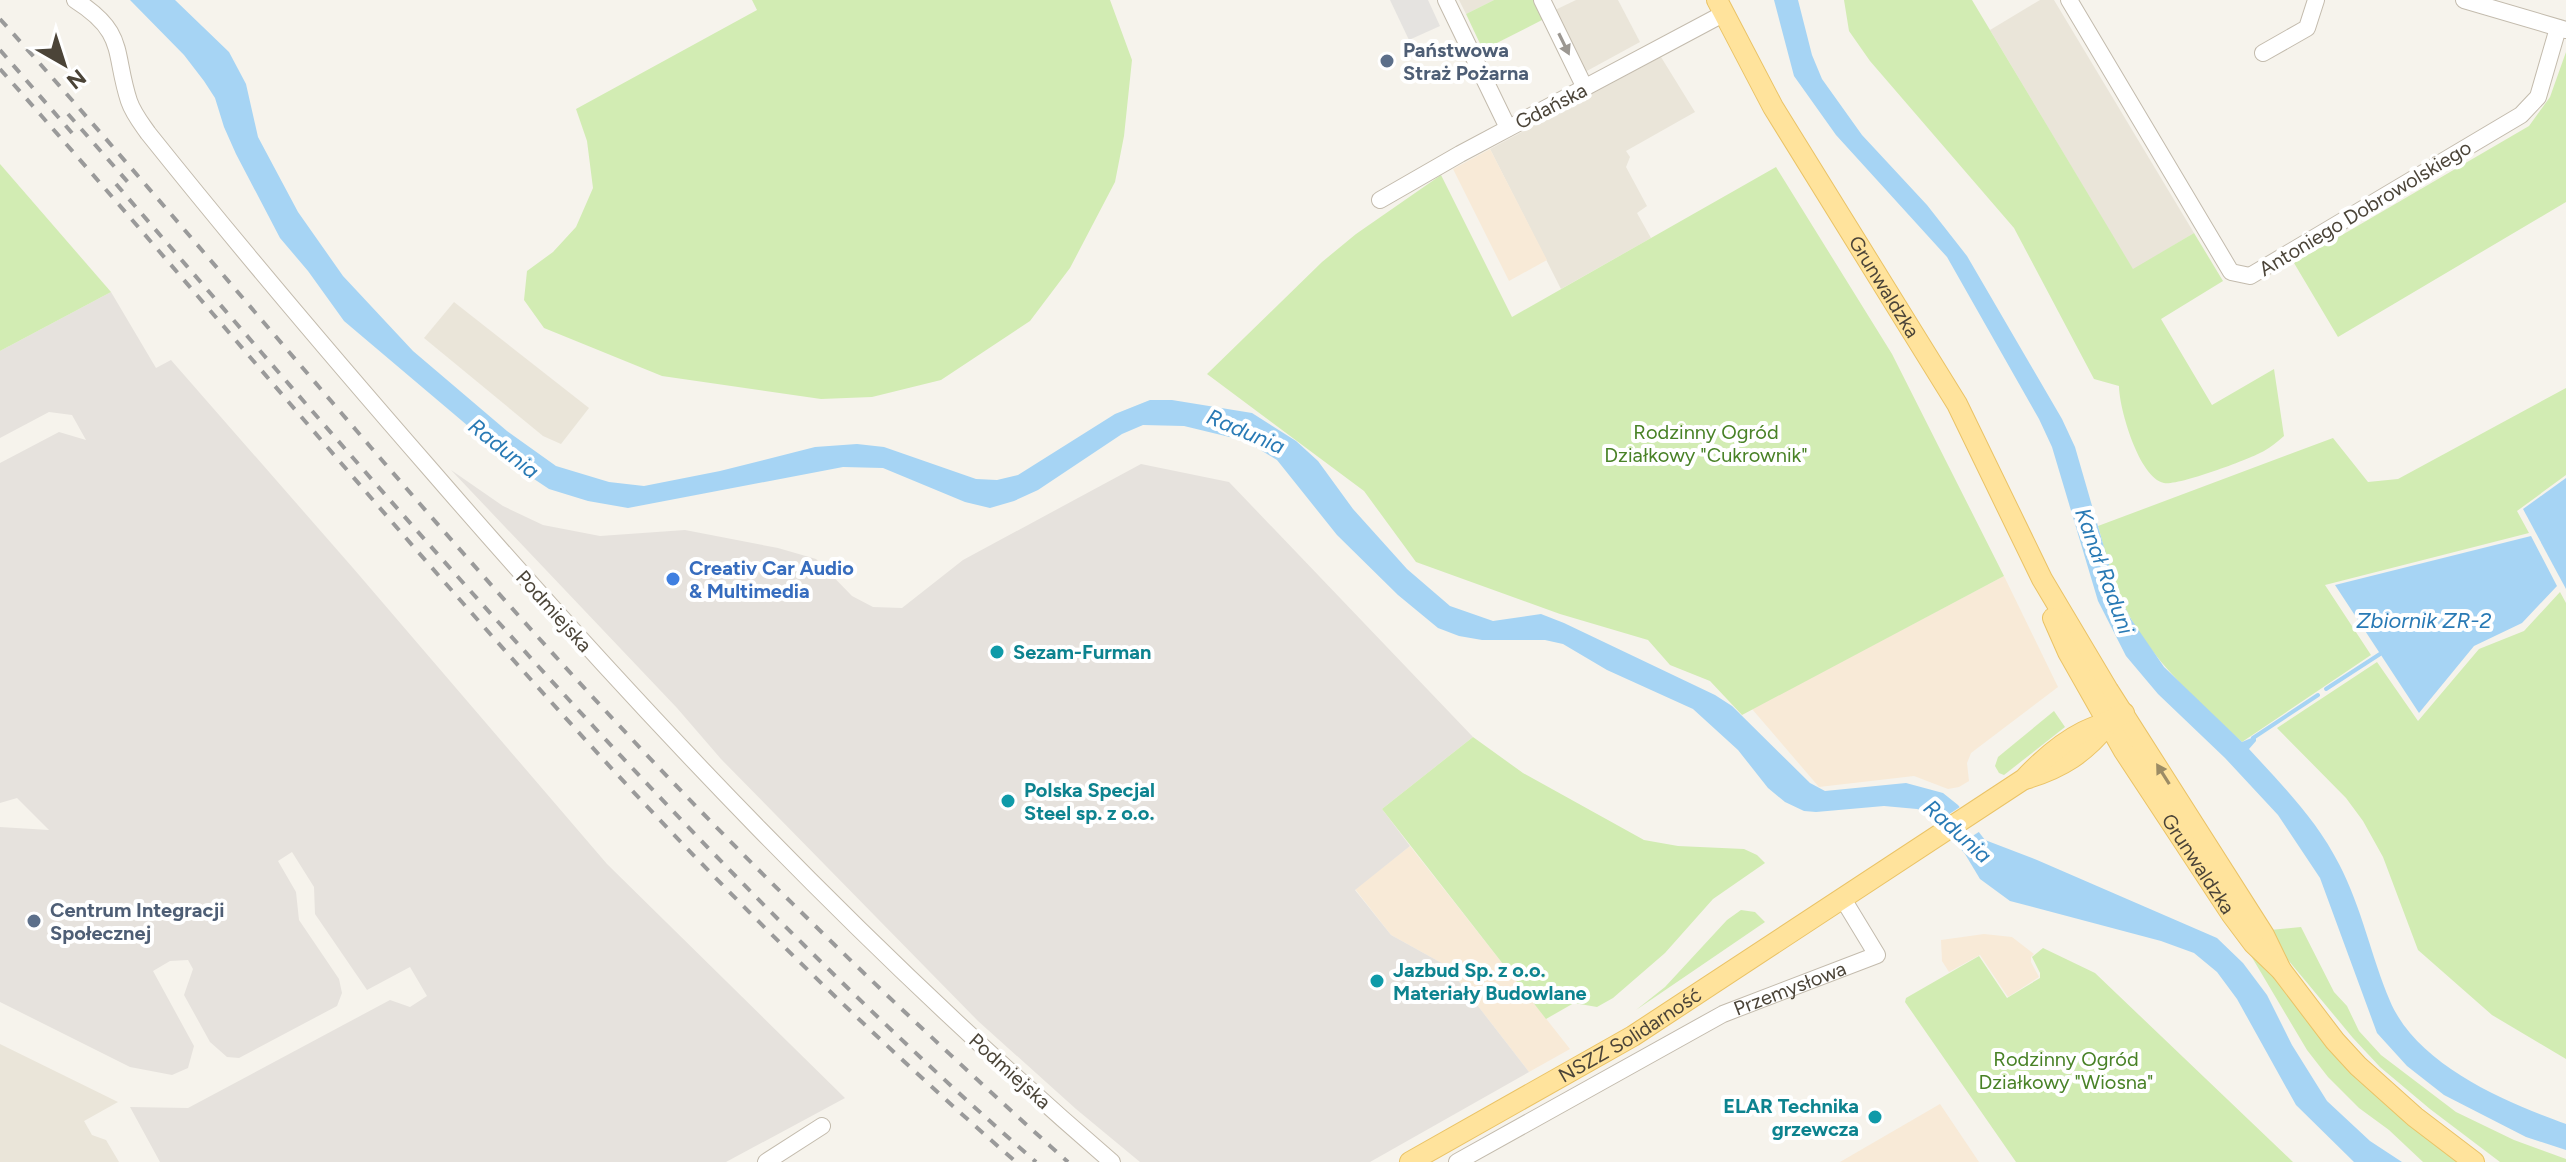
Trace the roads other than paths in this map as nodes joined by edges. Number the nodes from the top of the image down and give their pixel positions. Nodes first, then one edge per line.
1 (75, 0) edge
2 (1446, 0) edge
3 (1542, 0) edge
4 (2069, 0) edge
5 (2316, 0) edge
6 (2464, 0) edge
7 (1720, 7) edge
8 (2562, 29) edge
9 (2263, 53) dead end
10 (1585, 88) junction
11 (1508, 128) junction
12 (1380, 200) dead end
13 (2116, 718) junction
14 (2092, 745) junction
15 (2126, 754) junction
16 (2024, 779) junction
17 (1843, 899) junction
18 (2281, 970) junction
19 (822, 1126) dead end
20 (766, 1162) edge
21 (1112, 1162) edge
22 (1410, 1162) edge
23 (1457, 1162) edge
24 (2474, 1162) edge

1 - 21 street, Podmiejska
2 - 11 street
3 -> 10 street
4 - 8 street, Antoniego Dobrowolskiego
5 - 9 street
6 - 8 street
7 - 10 street, Gdańska
7 - 13 main road, Grunwaldzka
10 - 11 street, Gdańska
11 - 12 street, Gdańska
13 - 14 main road
13 - 15 main road, Grunwaldzka
13 - 16 main road
18 -> 13 main road, Grunwaldzka
14 - 15 main road
14 - 16 main road
15 - 18 main road, Grunwaldzka
16 - 17 main road
17 - 22 main road, NSZZ Solidarność
17 - 23 street, Przemysłowa
18 - 24 main road, Grunwaldzka
19 - 20 street

